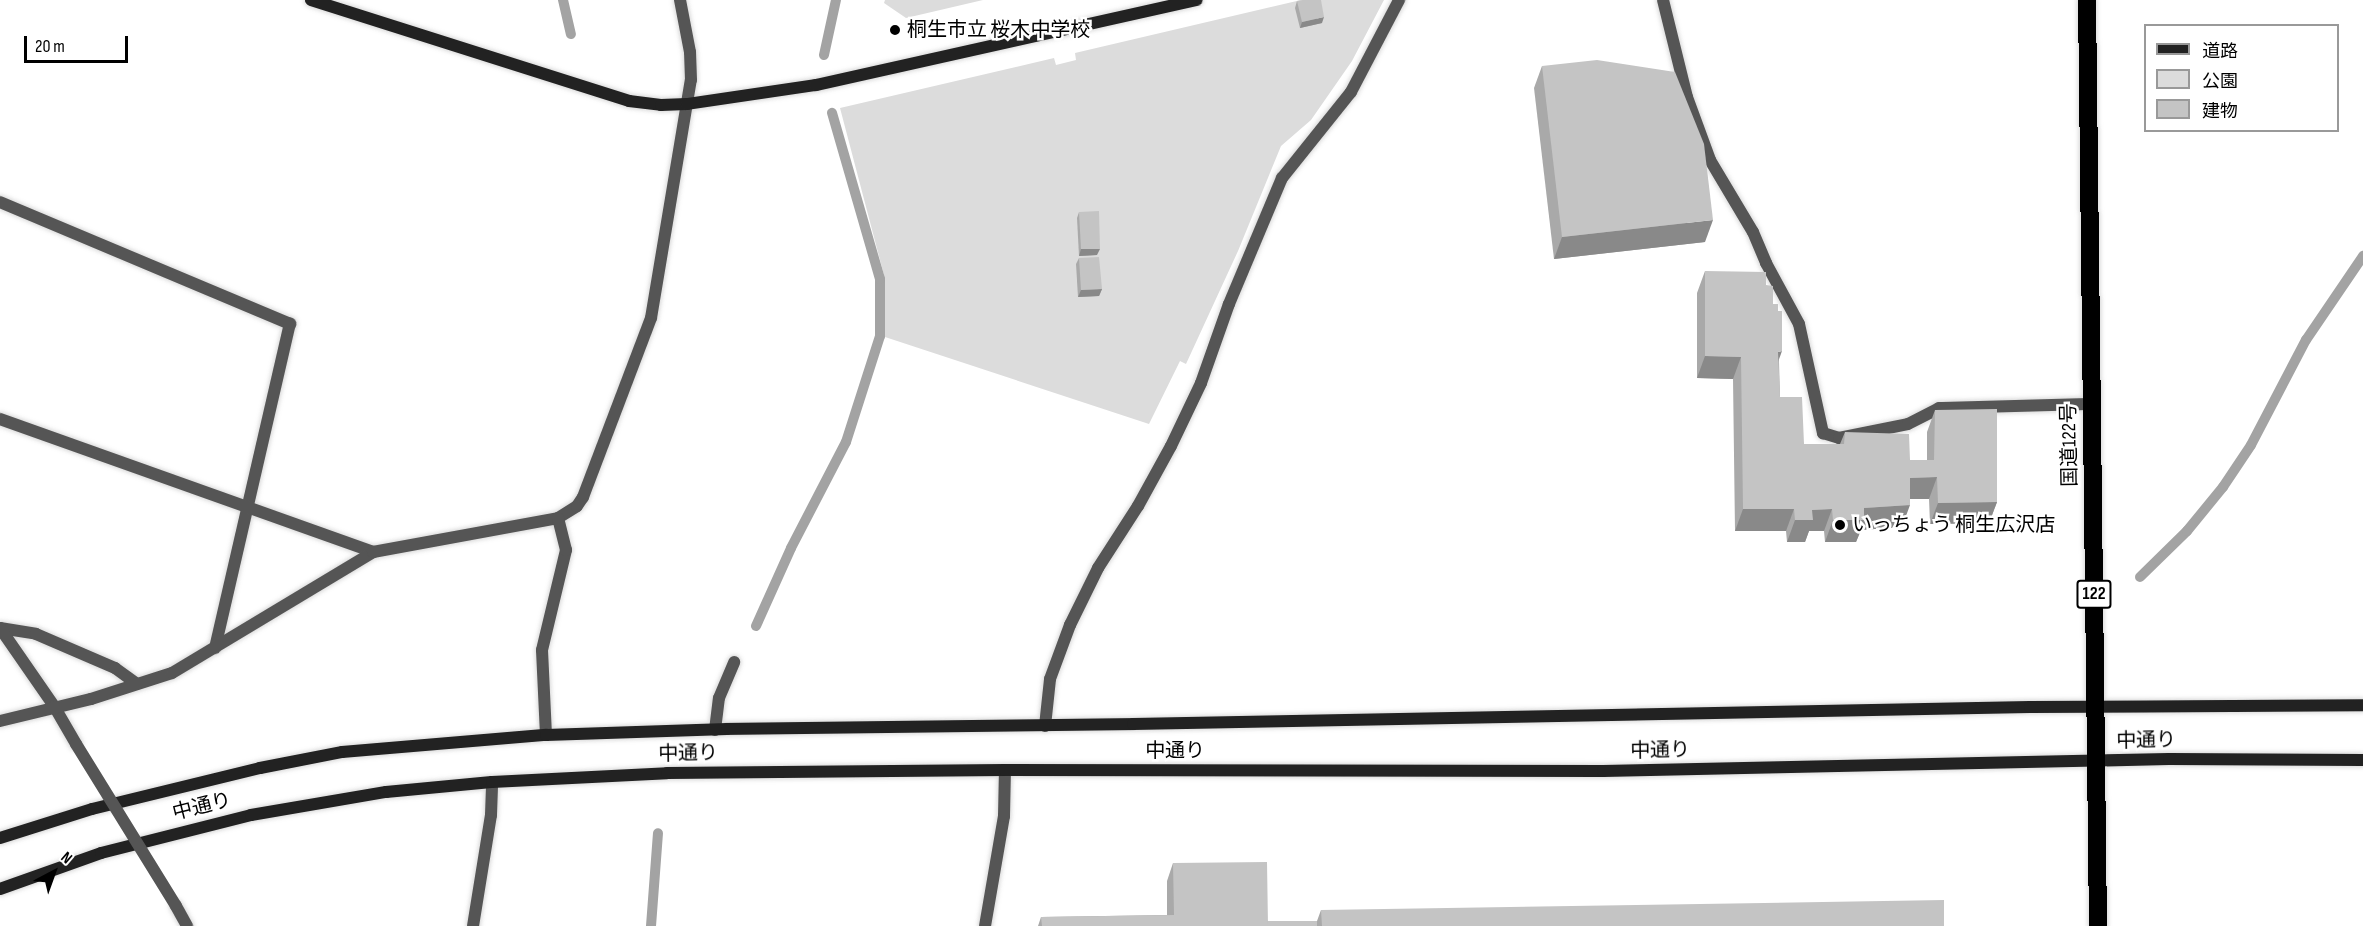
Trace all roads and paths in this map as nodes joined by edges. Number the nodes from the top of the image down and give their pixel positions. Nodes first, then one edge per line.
1 (311, 0) edge
2 (680, 0) edge
3 (1197, 0) edge
4 (1399, 0) edge
5 (1663, 0) edge
6 (2087, 0) edge
7 (687, 104) junction
8 (0, 202) edge
9 (2091, 404) junction
10 (0, 419) edge
11 (249, 507) junction
12 (558, 518) junction
13 (373, 552) junction
14 (0, 628) edge
15 (214, 648) junction
16 (734, 662) dead end
17 (137, 684) junction
18 (2363, 705) edge
19 (54, 706) junction
20 (2094, 708) junction
21 (0, 721) edge
22 (1045, 726) junction
23 (715, 730) junction
24 (546, 735) junction
25 (2363, 760) edge
26 (2096, 761) junction
27 (1005, 770) junction
28 (492, 782) junction
29 (0, 838) edge
30 (0, 889) edge
31 (187, 926) edge
32 (472, 926) edge
33 (985, 926) edge
34 (2098, 926) edge

1 - 7 street
2 - 7 street
3 - 7 street
4 - 22 street
5 - 9 street
6 - 9 highway, 国道122号 / 122
7 - 12 street
8 - 11 street
9 - 20 highway, 国道122号 / 122
10 - 11 street
11 - 13 street
11 - 15 street
12 - 13 street
12 - 24 street
13 - 15 street
14 - 17 street
14 - 19 street
15 - 17 street
16 - 23 street
17 - 19 street
18 - 20 street, 中通り
19 - 21 street
19 - 31 street, bridge
20 - 22 street, 中通り
20 - 26 highway, 国道122号 / 122
22 - 23 street, 中通り
23 - 24 street, 中通り
24 - 29 street, 中通り
25 - 26 street, 中通り
26 - 27 street, 中通り
26 - 34 highway, 国道122号 / 122
27 - 28 street, 中通り
27 - 33 street
28 - 30 street, 中通り
28 - 32 street

